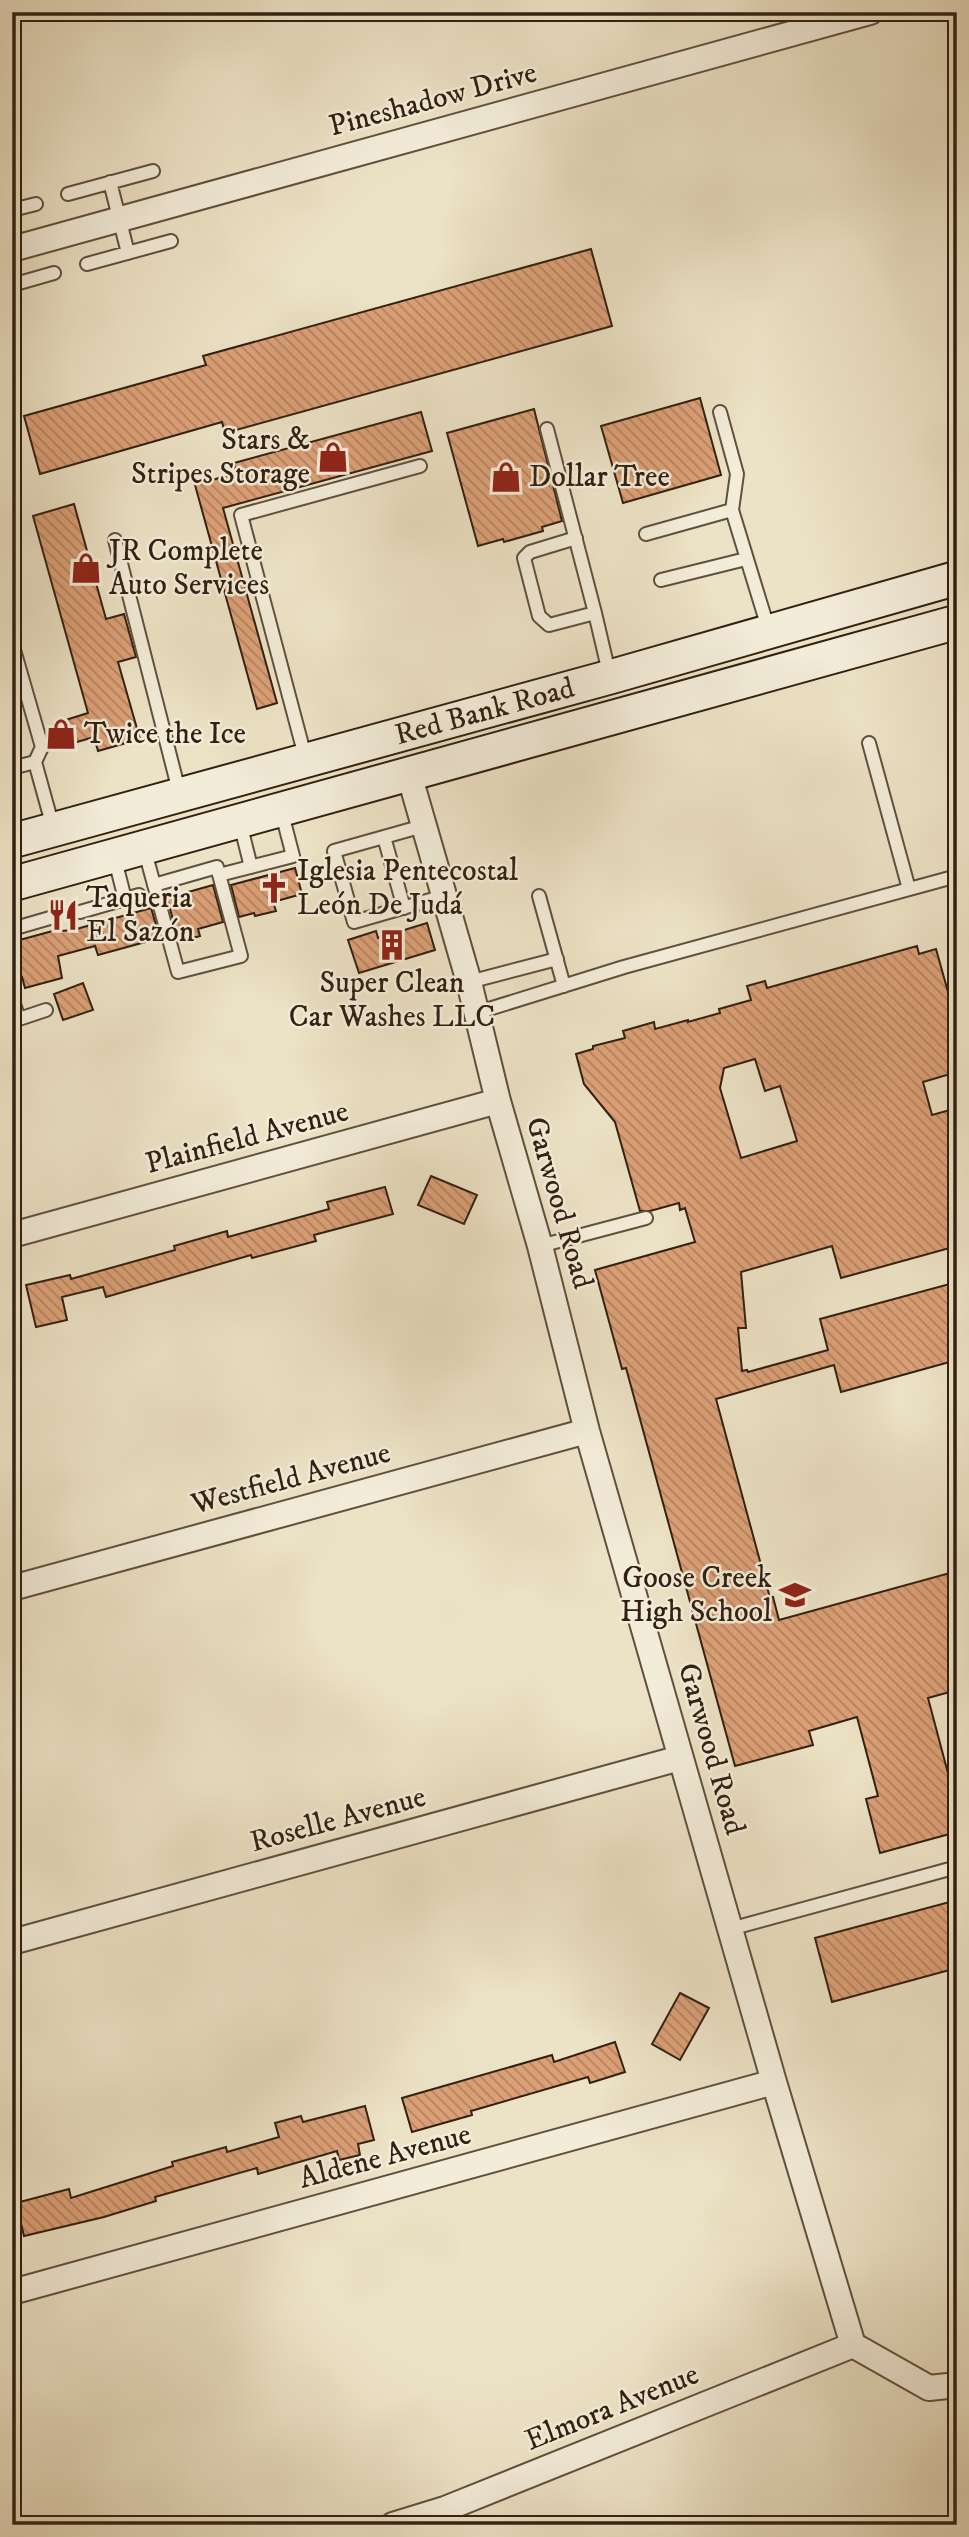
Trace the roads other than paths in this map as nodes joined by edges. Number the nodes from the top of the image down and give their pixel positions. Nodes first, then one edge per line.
1 (870, 12) edge
2 (153, 171) dead end
3 (110, 183) junction
4 (68, 194) dead end
5 (36, 204) dead end
6 (12, 210) edge
7 (120, 219) junction
8 (171, 241) dead end
9 (12, 249) edge
10 (128, 253) junction
11 (87, 264) dead end
12 (54, 273) dead end
13 (12, 285) edge
14 (720, 411) dead end
15 (547, 429) dead end
16 (420, 466) dead end
17 (732, 510) junction
18 (646, 534) dead end
19 (576, 538) junction
20 (115, 540) dead end
21 (746, 559) junction
22 (957, 578) edge
23 (661, 580) dead end
24 (596, 613) junction
25 (957, 622) edge
26 (769, 631) junction
27 (12, 643) edge
28 (610, 677) junction
29 (446, 722) junction
30 (869, 743) dead end
31 (306, 760) junction
32 (35, 762) junction
33 (12, 768) edge
34 (409, 774) junction
35 (180, 795) junction
36 (261, 815) junction
37 (423, 826) junction
38 (54, 829) junction
39 (384, 837) junction
40 (12, 841) edge
41 (129, 851) junction
42 (251, 867) junction
43 (219, 875) junction
44 (957, 876) edge
45 (12, 884) edge
46 (154, 885) junction
47 (909, 889) junction
48 (139, 895) dead end
49 (444, 896) junction
50 (539, 896) dead end
51 (125, 899) junction
52 (404, 908) junction
53 (80, 912) dead end
54 (50, 918) dead end
55 (12, 929) edge
56 (557, 959) junction
57 (469, 982) junction
58 (564, 986) junction
59 (12, 998) edge
60 (46, 1010) dead end
61 (476, 1013) junction
62 (498, 1101) junction
63 (646, 1218) dead end
64 (12, 1235) edge
65 (540, 1245) junction
66 (587, 1431) junction
67 (12, 1588) edge
68 (680, 1758) junction
69 (957, 1867) edge
70 (730, 1929) junction
71 (12, 1942) edge
72 (774, 2082) junction
73 (12, 2292) edge
74 (853, 2345) junction
75 (957, 2385) edge
76 (393, 2525) edge

1 - 7 street, Pineshadow Drive
2 - 3 lane
3 - 4 lane
3 - 7 lane
5 - 6 lane
7 - 9 street, Pineshadow Drive
7 - 10 lane
8 - 10 lane
10 - 11 lane
12 - 13 lane
14 - 17 lane
15 - 19 lane
16 - 31 lane
17 - 18 lane
17 - 21 lane
19 - 24 lane
19 - 24 lane
20 - 35 lane
21 - 23 lane
21 - 26 lane
22 - 26 main road, Red Bank Road
24 - 28 lane
25 - 34 main road, Red Bank Road
26 - 28 main road, Red Bank Road
27 - 32 lane
28 - 29 main road, Red Bank Road
29 - 31 main road, Red Bank Road
29 - 34 main road
30 - 47 lane
31 - 35 main road, Red Bank Road
31 - 36 main road
32 - 33 lane
32 - 38 lane
34 - 36 main road, Red Bank Road
34 - 37 street, Garwood Road
35 - 38 main road, Red Bank Road
36 - 41 main road, Red Bank Road
36 - 42 lane
36 - 42 lane
37 - 39 lane
37 - 49 street, Garwood Road
38 - 40 main road, Red Bank Road
39 - 52 lane
39 - 52 lane
41 - 45 main road, Red Bank Road
41 - 46 lane
41 - 51 lane
42 - 43 lane
43 - 46 lane
43 - 46 lane
44 - 47 lane
47 - 58 lane
48 - 51 lane
49 - 52 lane
49 - 57 street, Garwood Road
50 - 56 lane
51 - 53 lane
54 - 55 lane
56 - 57 lane
56 - 58 lane
57 - 61 street, Garwood Road
58 - 61 lane
59 - 60 lane
61 - 62 street, Garwood Road
62 - 64 street, Plainfield Avenue
62 - 65 street, Garwood Road
63 - 65 lane
65 - 66 street, Garwood Road
66 - 67 street, Westfield Avenue
66 - 68 street, Garwood Road
68 - 70 street, Garwood Road
68 - 71 street, Roselle Avenue
69 - 70 lane
70 - 72 street, Garwood Road
72 - 73 street, Aldene Avenue
72 - 74 street, Garwood Road
74 - 75 street
74 - 76 street, Elmora Avenue

